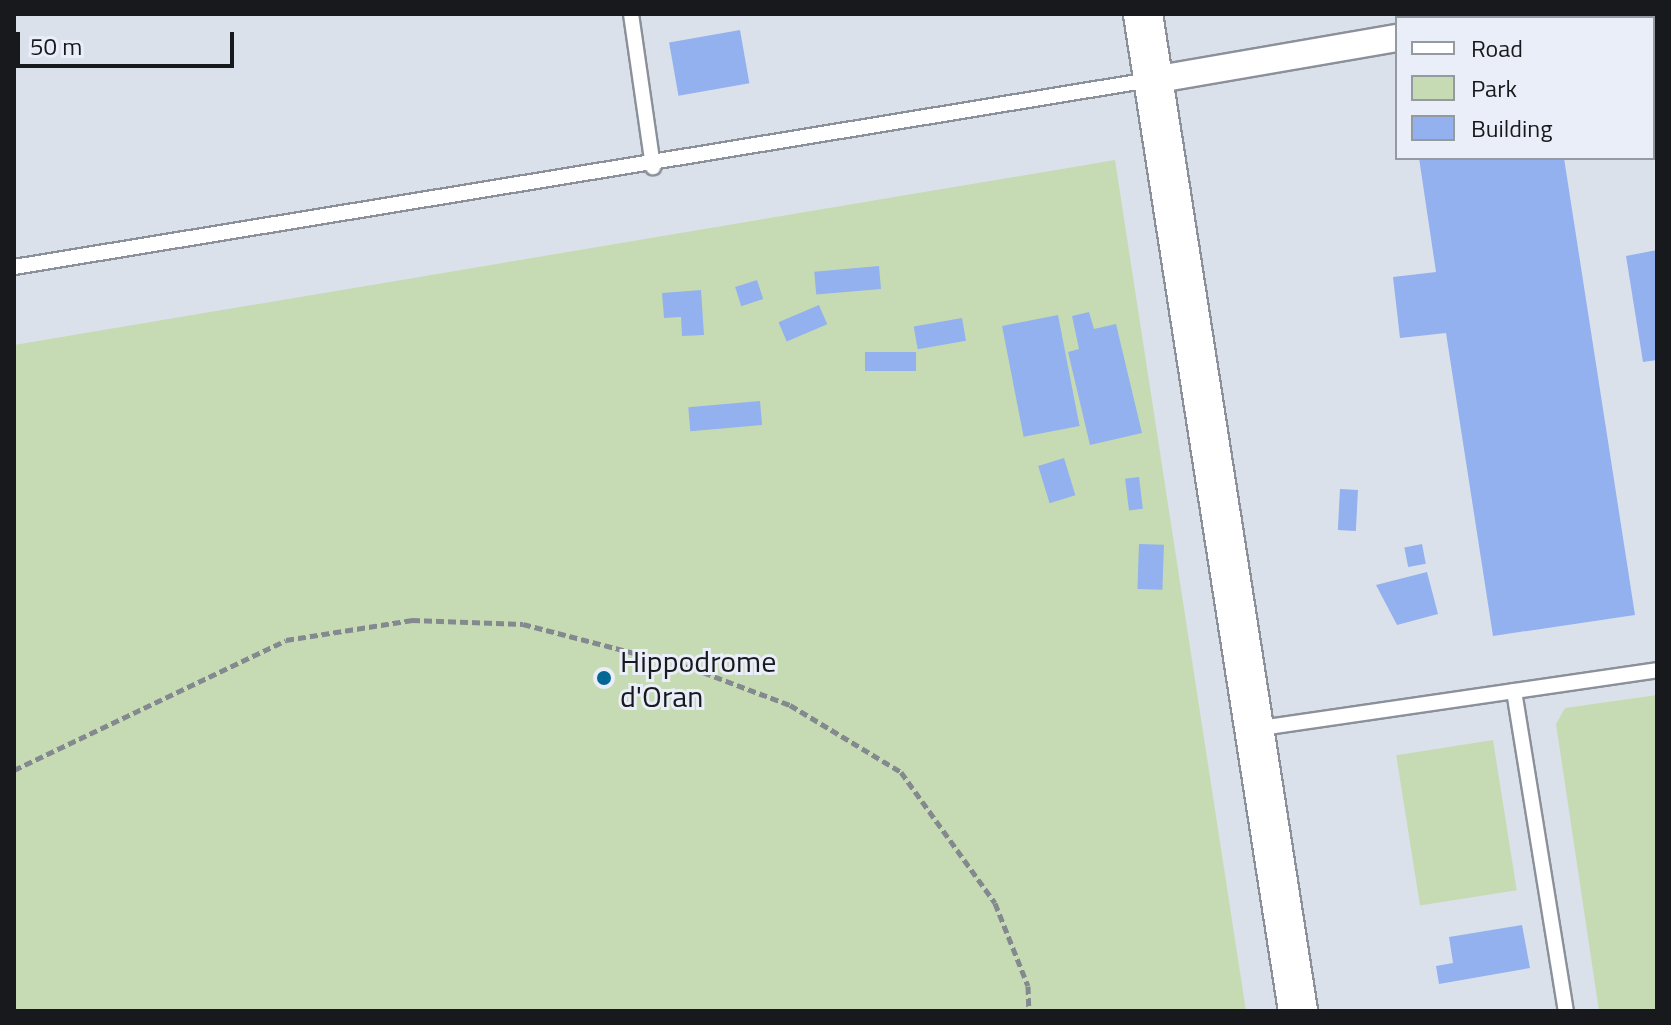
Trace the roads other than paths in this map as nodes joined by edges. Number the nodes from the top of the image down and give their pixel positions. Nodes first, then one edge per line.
1 (631, 14) edge
2 (1143, 14) edge
3 (1649, 14) edge
4 (1657, 16) edge
5 (1395, 38) edge
6 (1153, 80) junction
7 (653, 167) junction
8 (14, 267) edge
9 (1657, 670) edge
10 (1514, 691) junction
11 (1254, 729) junction
12 (1298, 1011) edge
13 (1566, 1011) edge

1 - 7 lane
2 - 6 main road
3 - 4 street
5 - 6 street
6 - 7 lane
6 - 11 main road
7 - 8 lane
9 - 10 lane
10 - 11 lane
10 - 13 lane
11 - 12 main road

